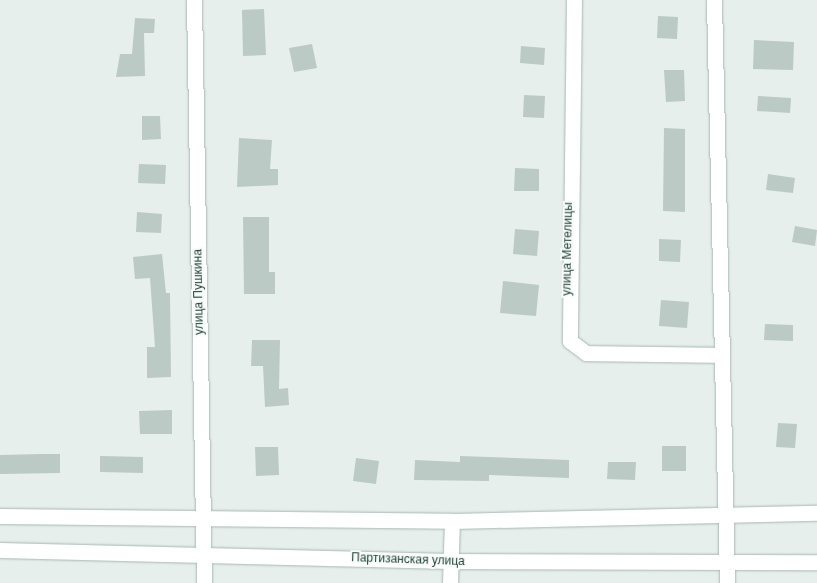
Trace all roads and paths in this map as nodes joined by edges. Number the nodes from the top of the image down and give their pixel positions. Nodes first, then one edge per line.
1 (194, 0) edge
2 (574, 0) edge
3 (714, 0) edge
4 (722, 355) junction
5 (817, 514) edge
6 (0, 516) edge
7 (726, 516) junction
8 (203, 518) junction
9 (452, 521) junction
10 (0, 550) edge
11 (204, 553) junction
12 (450, 561) junction
13 (727, 561) junction
14 (817, 562) edge
15 (204, 583) edge
16 (450, 583) edge
17 (727, 583) edge

1 - 8 street, улица Пушкина
2 - 4 street, улица Метелицы
3 - 4 street
4 - 7 street
5 - 7 street
6 - 8 street
7 - 9 street
7 - 13 street
8 - 9 street
8 - 11 street, улица Пушкина
9 - 12 street
10 - 11 street, Партизанская улица
11 - 12 street, Партизанская улица
11 - 15 street, улица Пушкина
12 - 13 street, Партизанская улица
12 - 16 street
13 - 14 street, Партизанская улица
13 - 17 street

